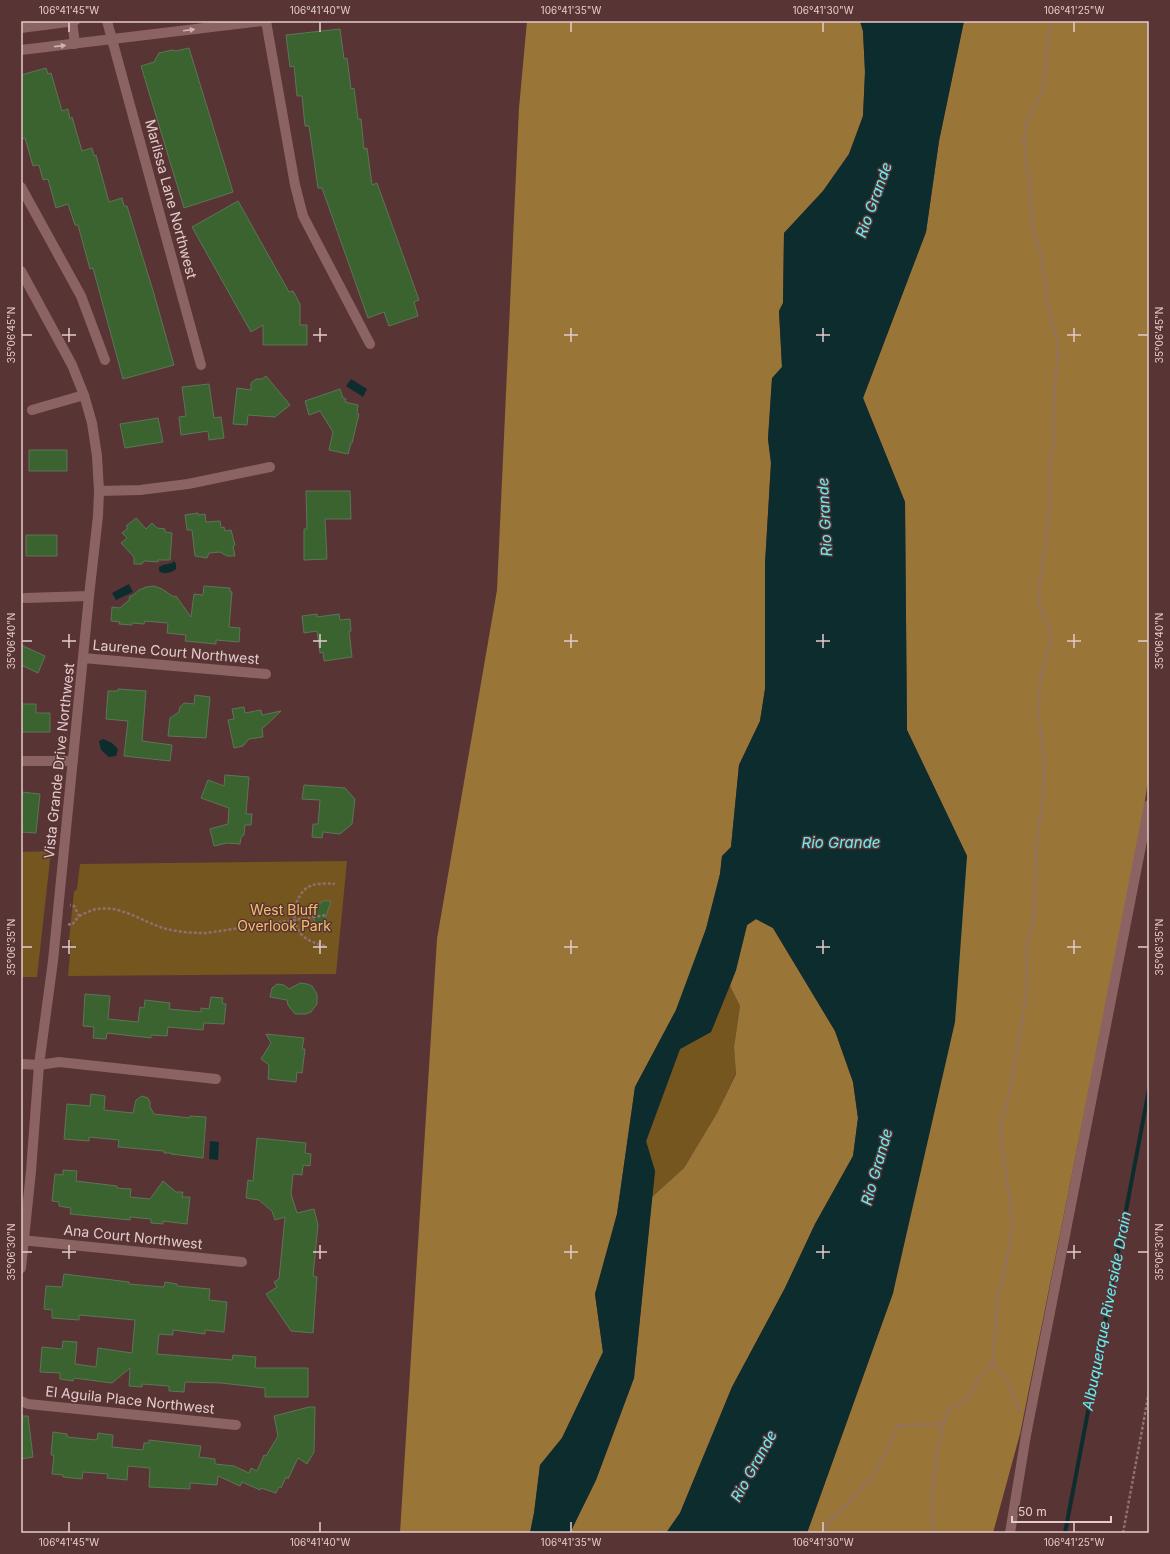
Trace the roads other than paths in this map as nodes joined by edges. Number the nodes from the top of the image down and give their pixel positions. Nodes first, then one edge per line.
1 (73, 21) edge
2 (107, 21) edge
3 (264, 21) edge
4 (211, 24) edge
5 (21, 28) edge
6 (113, 40) junction
7 (75, 44) junction
8 (21, 50) edge
9 (21, 187) edge
10 (21, 271) edge
11 (370, 344) dead end
12 (105, 360) dead end
13 (201, 365) dead end
14 (84, 395) junction
15 (32, 410) dead end
16 (270, 467) dead end
17 (99, 491) junction
18 (89, 596) junction
19 (25, 598) dead end
20 (83, 658) junction
21 (266, 674) dead end
22 (73, 760) junction
23 (21, 761) edge
24 (1149, 805) edge
25 (21, 1064) edge
26 (39, 1065) junction
27 (216, 1079) dead end
28 (22, 1240) edge
29 (242, 1262) dead end
30 (21, 1268) edge
31 (21, 1401) edge
32 (236, 1425) dead end
33 (1010, 1533) edge

1 - 5 street
1 - 7 street
2 - 6 street, Marlissa Lane Northwest
3 - 4 street
3 - 11 street
6 -> 4 street
6 - 7 street
6 - 13 street, Marlissa Lane Northwest
8 -> 7 street
9 - 12 street
10 - 14 street, Vista Grande Drive Northwest
14 - 15 street
14 - 17 street, Vista Grande Drive Northwest
16 - 17 street
17 - 18 street, Vista Grande Drive Northwest
18 - 19 street
18 - 20 street, Vista Grande Drive Northwest
20 - 21 street, Laurene Court Northwest
20 - 22 street, Vista Grande Drive Northwest
22 - 23 street
22 - 26 street, Vista Grande Drive Northwest
24 - 33 street
25 - 26 street
26 - 27 street
26 - 28 street, Vista Grande Drive Northwest
28 - 29 street, Ana Court Northwest
28 - 30 street, Vista Grande Drive Northwest
31 - 32 street, El Aguila Place Northwest

